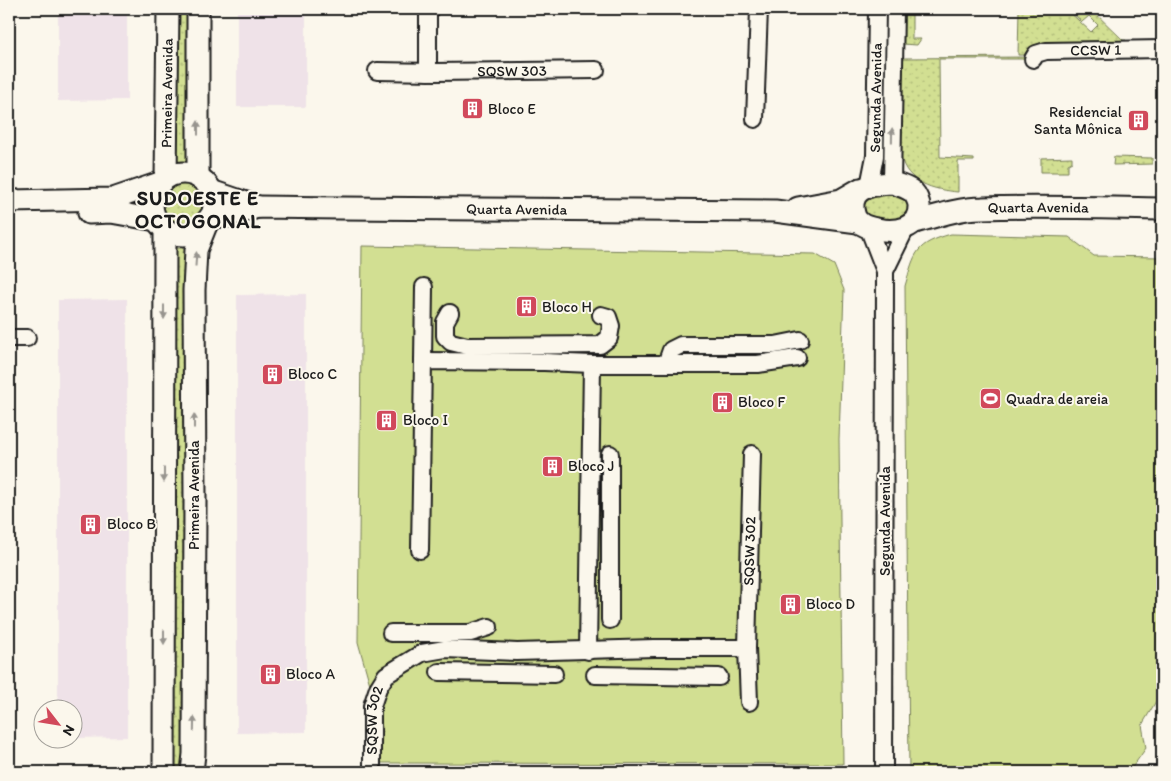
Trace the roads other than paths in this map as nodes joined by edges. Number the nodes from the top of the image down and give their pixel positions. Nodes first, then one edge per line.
1 (168, 9) edge
2 (198, 9) edge
3 (428, 9) edge
4 (759, 9) edge
5 (877, 9) edge
6 (895, 9) edge
7 (1162, 49) edge
8 (1033, 59) dead end
9 (377, 70) dead end
10 (596, 70) dead end
11 (428, 72) junction
12 (755, 119) dead end
13 (163, 181) junction
14 (892, 183) junction
15 (205, 184) junction
16 (865, 188) junction
17 (914, 193) junction
18 (9, 201) edge
19 (258, 208) junction
20 (981, 208) junction
21 (1162, 209) edge
22 (775, 211) junction
23 (9, 215) edge
24 (209, 219) junction
25 (161, 224) junction
26 (863, 225) junction
27 (911, 225) junction
28 (885, 271) junction
29 (424, 287) dead end
30 (450, 313) dead end
31 (601, 315) dead end
32 (9, 338) edge
33 (27, 338) dead end
34 (800, 340) dead end
35 (562, 344) junction
36 (541, 345) junction
37 (758, 345) junction
38 (797, 358) dead end
39 (423, 361) junction
40 (544, 362) junction
41 (562, 363) junction
42 (592, 364) junction
43 (666, 364) junction
44 (758, 364) junction
45 (610, 454) dead end
46 (752, 454) dead end
47 (591, 486) junction
48 (610, 488) junction
49 (420, 550) dead end
50 (588, 592) junction
51 (610, 593) junction
52 (610, 620) dead end
53 (489, 627) dead end
54 (470, 632) junction
55 (391, 633) dead end
56 (445, 641) junction
57 (659, 648) junction
58 (747, 648) junction
59 (470, 650) junction
60 (492, 651) junction
61 (588, 651) junction
62 (517, 652) junction
63 (440, 672) dead end
64 (490, 672) junction
65 (515, 673) junction
66 (554, 674) dead end
67 (595, 675) dead end
68 (660, 676) junction
69 (719, 677) dead end
70 (749, 702) dead end
71 (164, 772) edge
72 (192, 772) edge
73 (372, 772) edge
74 (884, 772) edge

1 - 13 main road, Primeira Avenida
15 -> 2 main road, Primeira Avenida
3 - 11 street
4 - 12 street
5 - 16 street, Segunda Avenida
14 -> 6 street, Segunda Avenida
7 - 8 street, CCSW 1
9 - 11 street, SQSW 303
10 - 11 street, SQSW 303
13 - 15 main road
13 - 18 main road
13 - 25 main road
14 - 16 main road
14 - 17 main road
15 - 19 main road, Quarta Avenida
15 - 24 main road
16 - 22 main road, Quarta Avenida
16 - 26 main road
17 - 20 main road, Quarta Avenida
17 - 27 main road
19 - 22 main road, Quarta Avenida
19 - 24 main road, Quarta Avenida
20 - 21 main road, Quarta Avenida
20 - 27 main road, Quarta Avenida
22 - 26 main road, Quarta Avenida
23 - 25 main road
24 - 25 main road
72 -> 24 main road, Primeira Avenida
25 -> 71 main road, Primeira Avenida
26 - 27 main road
26 - 28 street, Segunda Avenida
27 - 28 street, Segunda Avenida
28 - 74 street, Segunda Avenida
29 - 39 street
30 - 36 street
31 - 35 street
32 - 33 street
34 - 37 street
35 - 36 street
35 - 41 street
36 - 40 street
37 - 43 street
37 - 44 street
38 - 44 street
39 - 40 street
39 - 49 street
40 - 41 street
41 - 42 street
42 - 43 street
42 - 47 street
43 - 44 street
45 - 48 street
46 - 58 street, SQSW 302
47 - 48 street
47 - 50 street
48 - 51 street
50 - 51 street
50 - 61 street
51 - 52 street
53 - 54 street, SQSW 302
54 - 56 street, SQSW 302
54 - 59 street
55 - 56 street, SQSW 302
56 - 59 street, SQSW 302
56 - 73 street, SQSW 302
57 - 58 street, SQSW 302
57 - 61 street, SQSW 302
57 - 68 street
58 - 70 street, SQSW 302
59 - 60 street, SQSW 302
60 - 62 street, SQSW 302
60 - 64 street
61 - 62 street, SQSW 302
62 - 65 street
63 - 64 street
64 - 65 street
65 - 66 street
67 - 68 street
68 - 69 street

